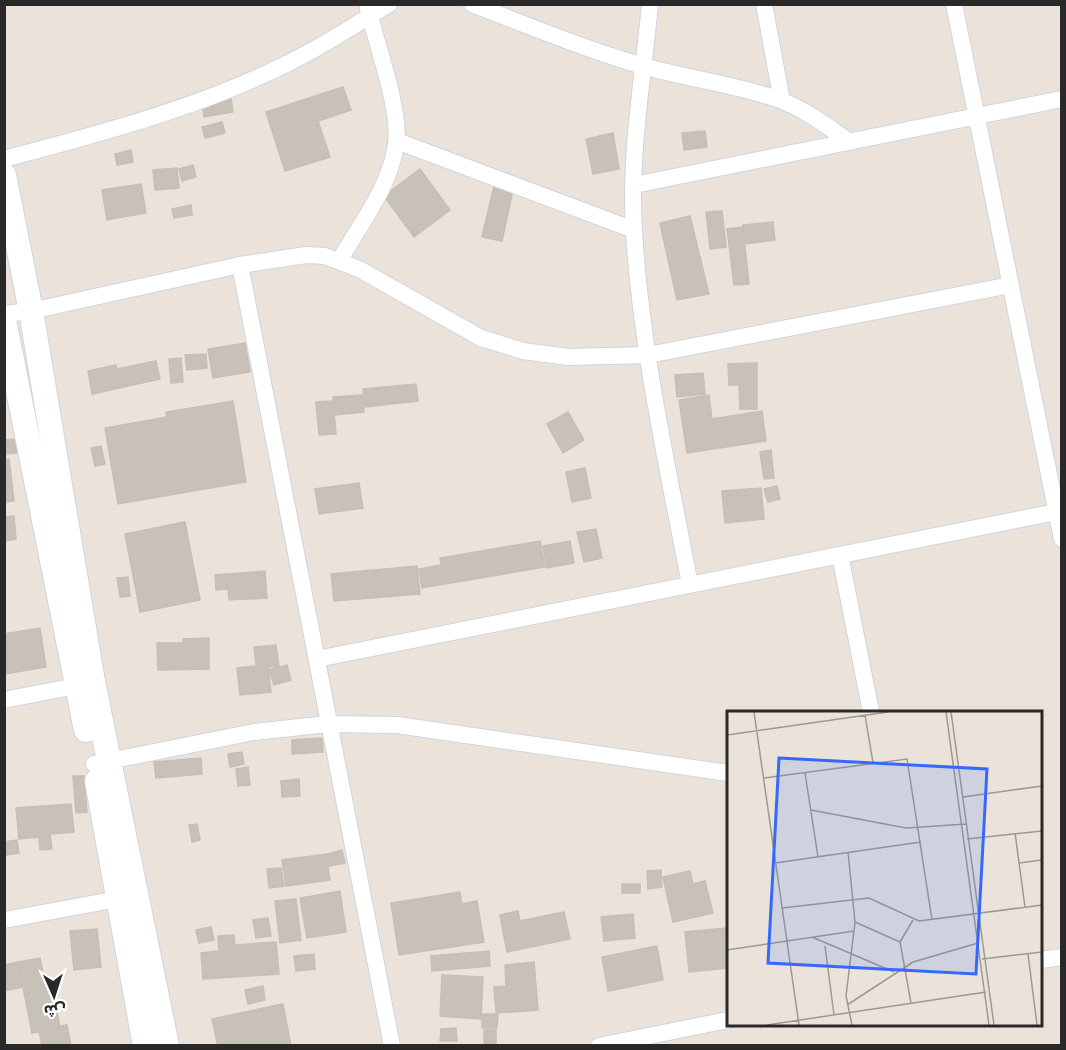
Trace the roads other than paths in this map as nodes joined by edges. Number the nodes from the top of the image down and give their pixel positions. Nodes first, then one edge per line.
1 (389, 4) edge
2 (472, 4) edge
3 (650, 4) edge
4 (764, 4) edge
5 (954, 4) edge
6 (368, 10) edge
7 (645, 66) junction
8 (1062, 99) edge
9 (782, 101) junction
10 (977, 117) junction
11 (397, 141) junction
12 (850, 142) junction
13 (4, 159) edge
14 (4, 175) edge
15 (634, 185) junction
16 (633, 230) junction
17 (340, 260) junction
18 (240, 265) junction
19 (1011, 285) junction
20 (31, 311) junction
21 (4, 314) edge
22 (4, 320) edge
23 (648, 355) junction
24 (1056, 512) junction
25 (1062, 539) edge
26 (840, 555) junction
27 (690, 585) junction
28 (317, 659) junction
29 (85, 684) junction
30 (4, 700) edge
31 (871, 711) edge
32 (328, 724) junction
33 (102, 762) junction
34 (727, 773) edge
35 (118, 899) junction
36 (4, 920) edge
37 (1062, 957) edge
38 (1042, 960) edge
39 (727, 1020) edge
40 (145, 1046) edge
41 (166, 1046) edge
42 (392, 1046) edge
43 (599, 1046) edge

1 - 6 street
2 - 7 street
3 - 7 street
4 - 9 street
5 - 10 street
6 - 11 street
6 - 13 street
7 - 9 street
7 - 15 street
8 - 10 street
9 - 12 street
10 - 12 street
10 - 19 street
11 - 16 street
11 - 17 street
12 - 15 street
14 - 20 street
15 - 16 street
16 - 23 street
17 - 18 street
17 - 23 street
18 - 20 street
18 - 28 street
19 - 23 street
19 - 24 street
20 - 21 street
20 - 29 street
22 - 29 street
23 - 27 street
24 - 25 street
24 - 26 street
26 - 27 street
26 - 31 street
27 - 28 street
28 - 32 street
29 - 30 street
29 - 33 street
32 - 33 street
32 - 34 street
32 - 42 street
33 - 35 street
33 - 41 street
35 - 36 street
35 - 40 street
37 - 38 street
39 - 43 street

